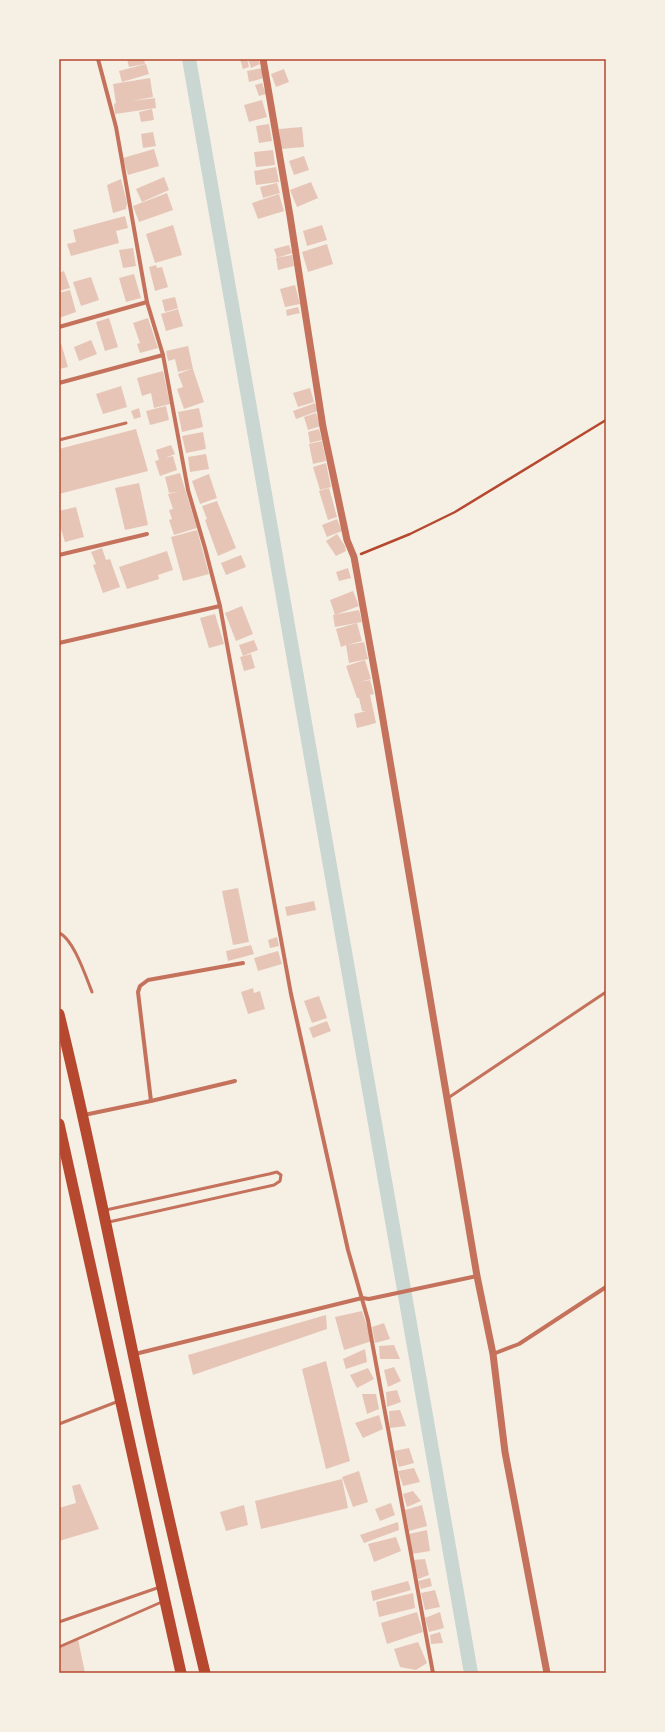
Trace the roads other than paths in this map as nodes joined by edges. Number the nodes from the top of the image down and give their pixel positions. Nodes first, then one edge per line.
1 (98, 59) edge
2 (263, 59) edge
3 (147, 302) junction
4 (59, 327) edge
5 (163, 355) junction
6 (59, 383) edge
7 (126, 423) dead end
8 (59, 440) edge
9 (147, 534) dead end
10 (59, 555) edge
11 (220, 606) junction
12 (59, 643) edge
13 (59, 933) edge
14 (243, 963) dead end
15 (92, 992) dead end
16 (606, 992) edge
17 (59, 1014) edge
18 (235, 1081) dead end
19 (447, 1098) junction
20 (151, 1101) junction
21 (83, 1115) junction
22 (59, 1124) edge
23 (104, 1211) junction
24 (106, 1223) junction
25 (477, 1276) junction
26 (606, 1287) edge
27 (362, 1298) junction
28 (133, 1354) junction
29 (493, 1354) junction
30 (121, 1401) junction
31 (59, 1424) edge
32 (161, 1587) junction
33 (164, 1601) junction
34 (59, 1622) edge
35 (59, 1647) edge
36 (181, 1673) edge
37 (205, 1673) edge
38 (433, 1673) edge
39 (547, 1673) edge

1 - 3 street
2 - 19 street
3 - 4 street
3 - 5 street
5 - 6 street
5 - 11 street
7 - 8 lane
9 - 10 street
11 - 12 street
11 - 27 street
13 - 15 lane
14 - 20 street
16 - 19 lane
17 - 21 highway
18 - 20 street
19 - 25 street
20 - 21 street
21 - 23 highway
22 - 30 highway
23 - 24 highway
23 - 24 lane
24 - 28 highway
25 - 27 street
25 - 29 street
26 - 29 street
27 - 28 street
27 - 38 street
28 - 37 highway
29 - 39 street
30 - 31 lane
30 - 32 highway
32 - 33 highway
32 - 34 lane
33 - 35 lane
33 - 36 highway

